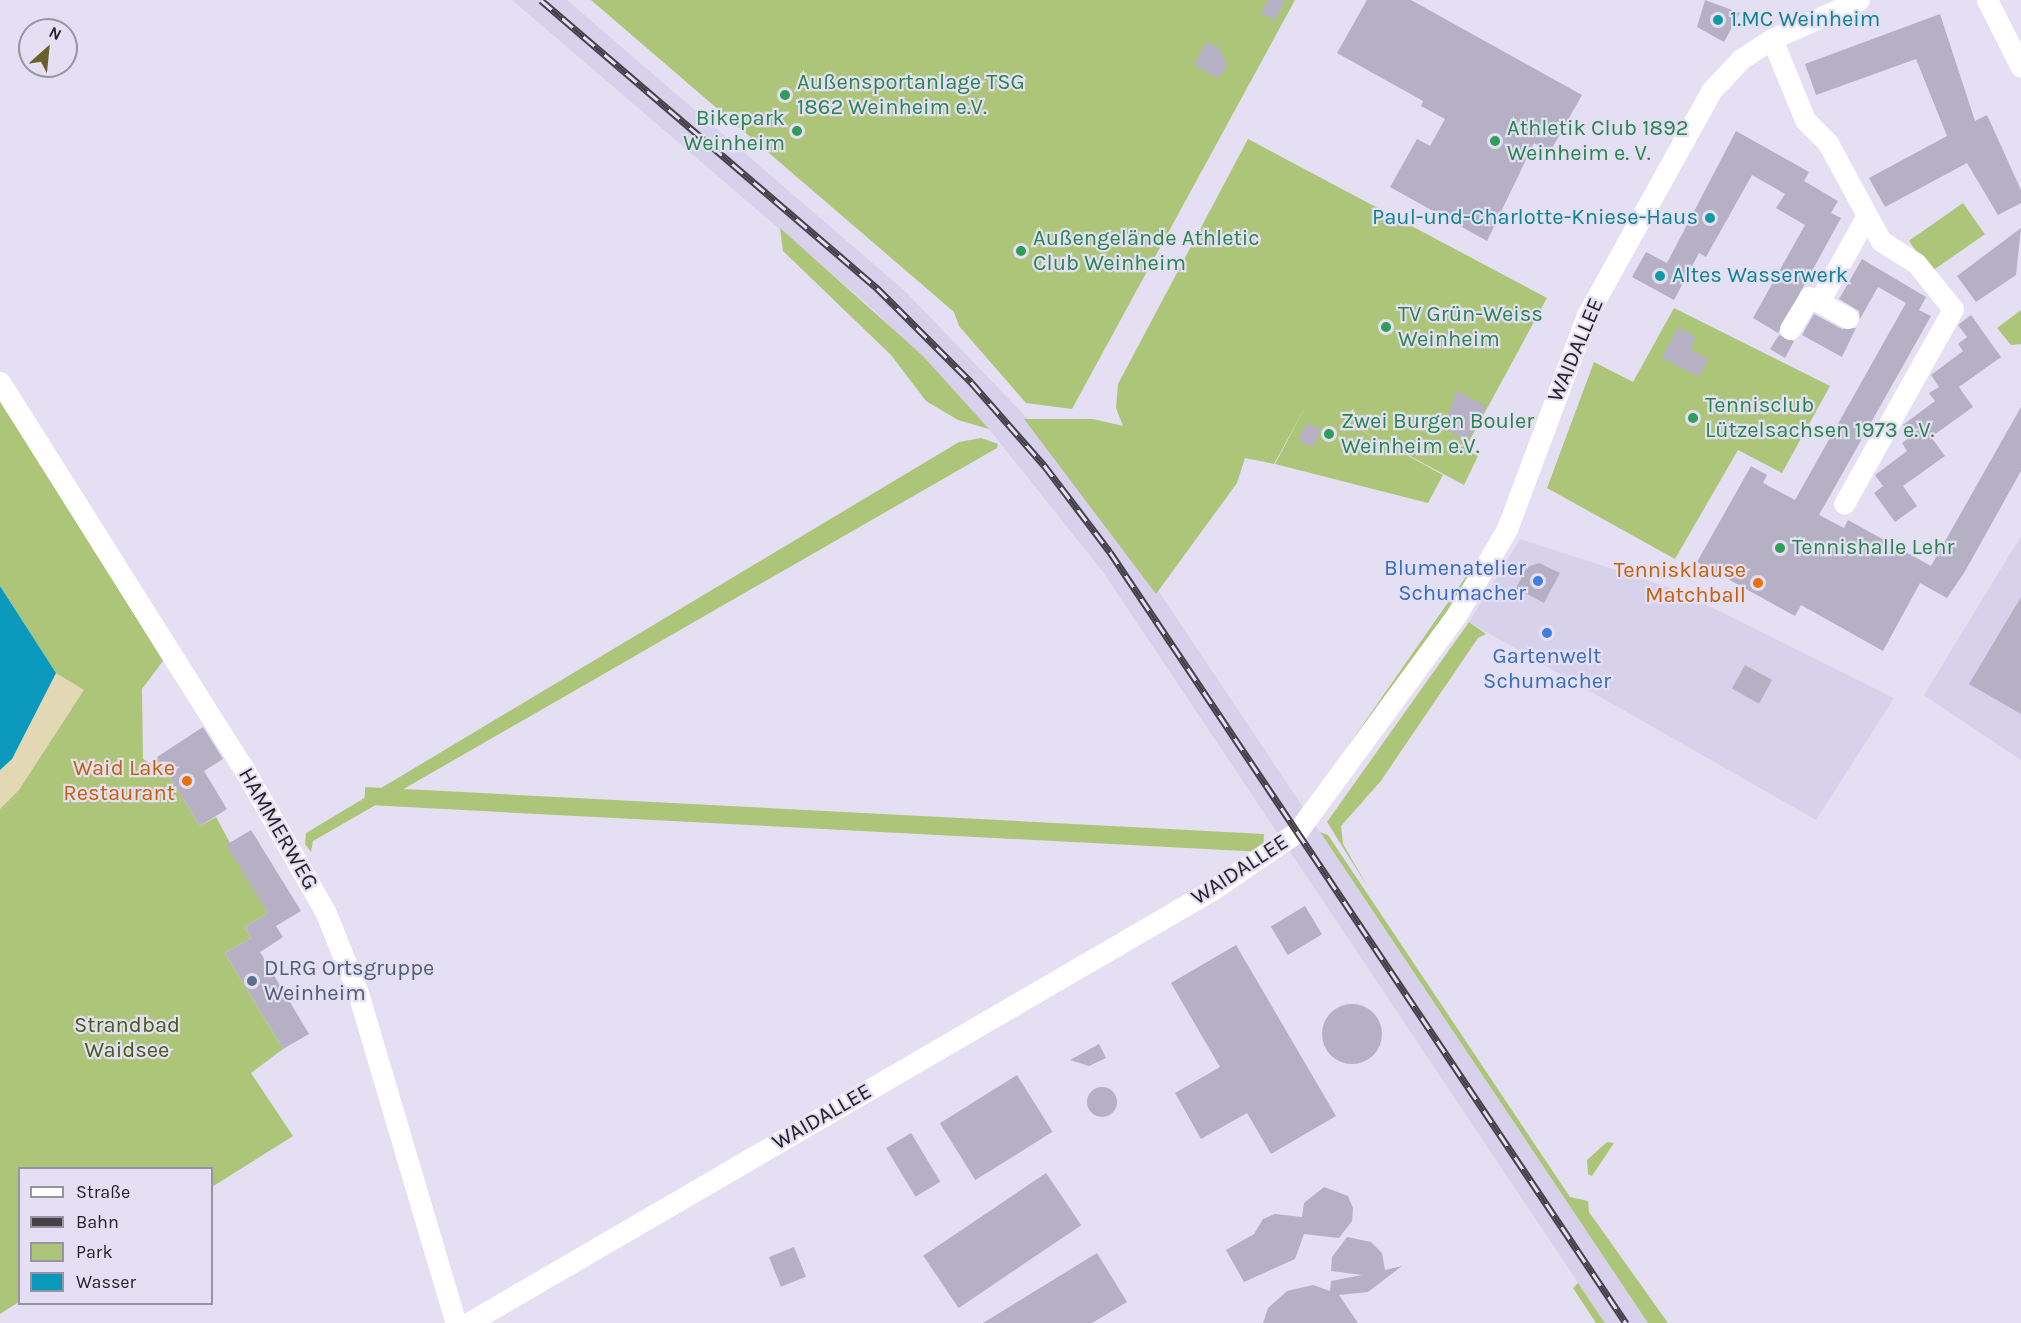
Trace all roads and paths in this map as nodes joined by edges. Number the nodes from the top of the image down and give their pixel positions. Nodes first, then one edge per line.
1 (1859, 0) edge
2 (1986, 0) edge
3 (1772, 39) junction
4 (2021, 68) edge
5 (1866, 217) junction
6 (1819, 302) junction
7 (1848, 318) dead end
8 (1790, 329) dead end
9 (0, 382) edge
10 (1844, 504) dead end
11 (456, 1323) edge
12 (468, 1323) edge

1 - 3 street, WAIDALLEE
2 - 4 street
3 - 5 street
3 - 12 street, WAIDALLEE
5 - 6 street
5 - 10 street
6 - 7 street
6 - 8 street
9 - 11 street, HAMMERWEG

